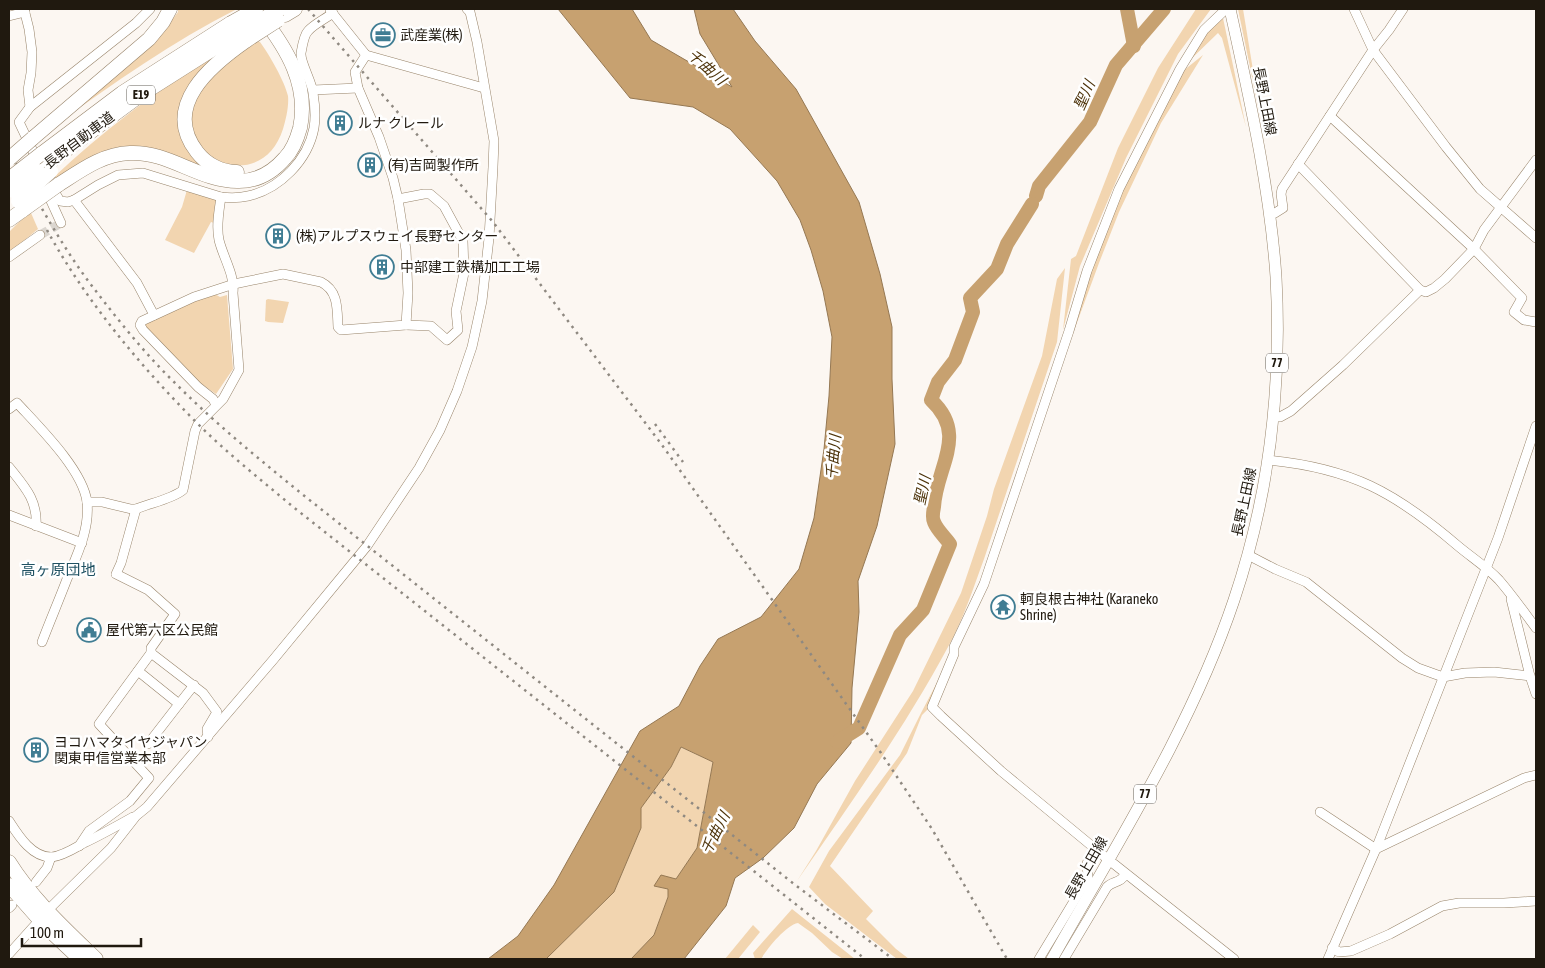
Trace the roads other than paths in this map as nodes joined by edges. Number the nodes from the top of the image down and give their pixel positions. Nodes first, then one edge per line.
1 (150, 9) edge
2 (170, 9) edge
3 (244, 9) edge
4 (255, 9) edge
5 (467, 9) edge
6 (1226, 9) edge
7 (1230, 9) edge
8 (1354, 9) edge
9 (1403, 9) edge
10 (24, 11) edge
11 (286, 11) edge
12 (331, 11) edge
13 (9, 16) edge
14 (239, 32) junction
15 (1373, 50) junction
16 (366, 54) junction
17 (358, 88) junction
18 (484, 88) junction
19 (313, 90) junction
20 (30, 107) junction
21 (1330, 116) junction
22 (42, 157) junction
23 (9, 159) edge
24 (1536, 160) edge
25 (1298, 164) junction
26 (9, 168) edge
27 (13, 197) edge
28 (221, 197) junction
29 (74, 200) junction
30 (398, 200) junction
31 (1501, 207) junction
32 (1269, 214) junction
33 (9, 220) edge
34 (61, 223) dead end
35 (40, 234) tunnel mouth
36 (1536, 238) edge
37 (1474, 249) junction
38 (9, 257) edge
39 (234, 284) junction
40 (1420, 290) junction
41 (154, 315) junction
42 (1536, 322) edge
43 (406, 325) junction
44 (9, 396) edge
45 (17, 403) junction
46 (216, 406) junction
47 (9, 409) edge
48 (1274, 417) junction
49 (1536, 426) edge
50 (1268, 460) junction
51 (9, 467) edge
52 (87, 502) junction
53 (136, 509) junction
54 (9, 515) edge
55 (36, 526) junction
56 (82, 543) junction
57 (1248, 555) junction
58 (1486, 569) junction
59 (1510, 594) junction
60 (1536, 628) edge
61 (42, 642) dead end
62 (152, 653) junction
63 (138, 671) junction
64 (1530, 676) junction
65 (1443, 677) junction
66 (194, 685) junction
67 (1536, 694) edge
68 (179, 704) junction
69 (208, 737) junction
70 (148, 744) dead end
71 (1536, 775) edge
72 (1320, 812) dead end
73 (136, 816) junction
74 (9, 820) edge
75 (79, 846) junction
76 (1376, 849) junction
77 (1095, 850) junction
78 (51, 857) junction
79 (1108, 861) junction
80 (9, 862) edge
81 (1125, 874) junction
82 (36, 882) dead end
83 (9, 885) edge
84 (1536, 901) edge
85 (47, 919) junction
86 (1332, 948) junction
87 (9, 954) edge
88 (80, 959) edge
89 (96, 959) edge
90 (1039, 959) edge
91 (1052, 959) edge
92 (1064, 959) edge
93 (1234, 959) edge
94 (1328, 959) edge

1 - 20 street
2 - 22 highway
3 - 14 highway
4 - 14 highway, 長野自動車道 / E19, bridge
4 - 27 highway, bridge
5 - 18 street
6 - 77 street
7 - 32 main road, 長野上田線 / 77
8 - 15 street
9 - 15 street
10 - 13 street
10 - 20 street
11 - 14 highway, 長野自動車道 / E19, bridge
12 - 16 street
12 - 19 street
14 - 22 highway, 長野自動車道 / E19
14 - 22 highway, 長野自動車道 / E19
15 - 21 street
15 - 31 street
16 - 17 street
16 - 18 street
17 - 19 street
17 - 30 street
18 - 69 street
19 - 28 street
20 - 22 street
21 - 25 street
21 - 37 street
22 - 23 highway, bridge
22 - 26 highway
22 - 27 highway, bridge
22 - 27 highway, 長野自動車道 / E19, bridge
22 - 29 street
22 - 34 street
24 - 31 street
25 - 32 street
25 - 40 street
27 - 33 highway
28 - 29 street
28 - 39 street
29 - 41 street
30 - 43 street
30 - 43 street
31 - 36 street
31 - 37 street
32 - 48 main road, 長野上田線 / 77
35 - 38 street
37 - 40 street
37 - 42 street
39 - 41 street
39 - 43 street
39 - 46 street
40 - 48 street
41 - 46 street
44 - 45 street
45 - 47 street
45 - 52 street
46 - 53 street
48 - 50 main road, 長野上田線 / 77
49 - 58 street
50 - 57 main road, 長野上田線 / 77
50 - 58 street
51 - 55 street
52 - 53 street
52 - 56 street
53 - 62 street
54 - 55 street
55 - 56 street
56 - 61 street
57 - 65 street
57 - 79 main road, 長野上田線 / 77
58 - 59 street
58 - 65 street
59 - 60 street
59 - 64 street
62 - 63 street
62 - 66 street
63 - 68 street
63 - 75 street
64 - 65 street
64 - 67 street
65 - 76 street
66 - 68 street
66 - 69 street
68 - 70 street
69 - 73 street
71 - 76 street
72 - 76 street
73 - 75 street
73 - 85 street
74 - 78 street
75 - 78 street
76 - 86 street
77 - 79 street
77 - 90 street
78 - 82 street
79 - 81 street
79 - 91 main road, 長野上田線 / 77
80 - 85 highway
81 - 92 street
81 - 93 street
83 - 85 highway
84 - 86 street
85 - 87 street
85 - 88 highway
85 - 89 highway
86 - 94 street

